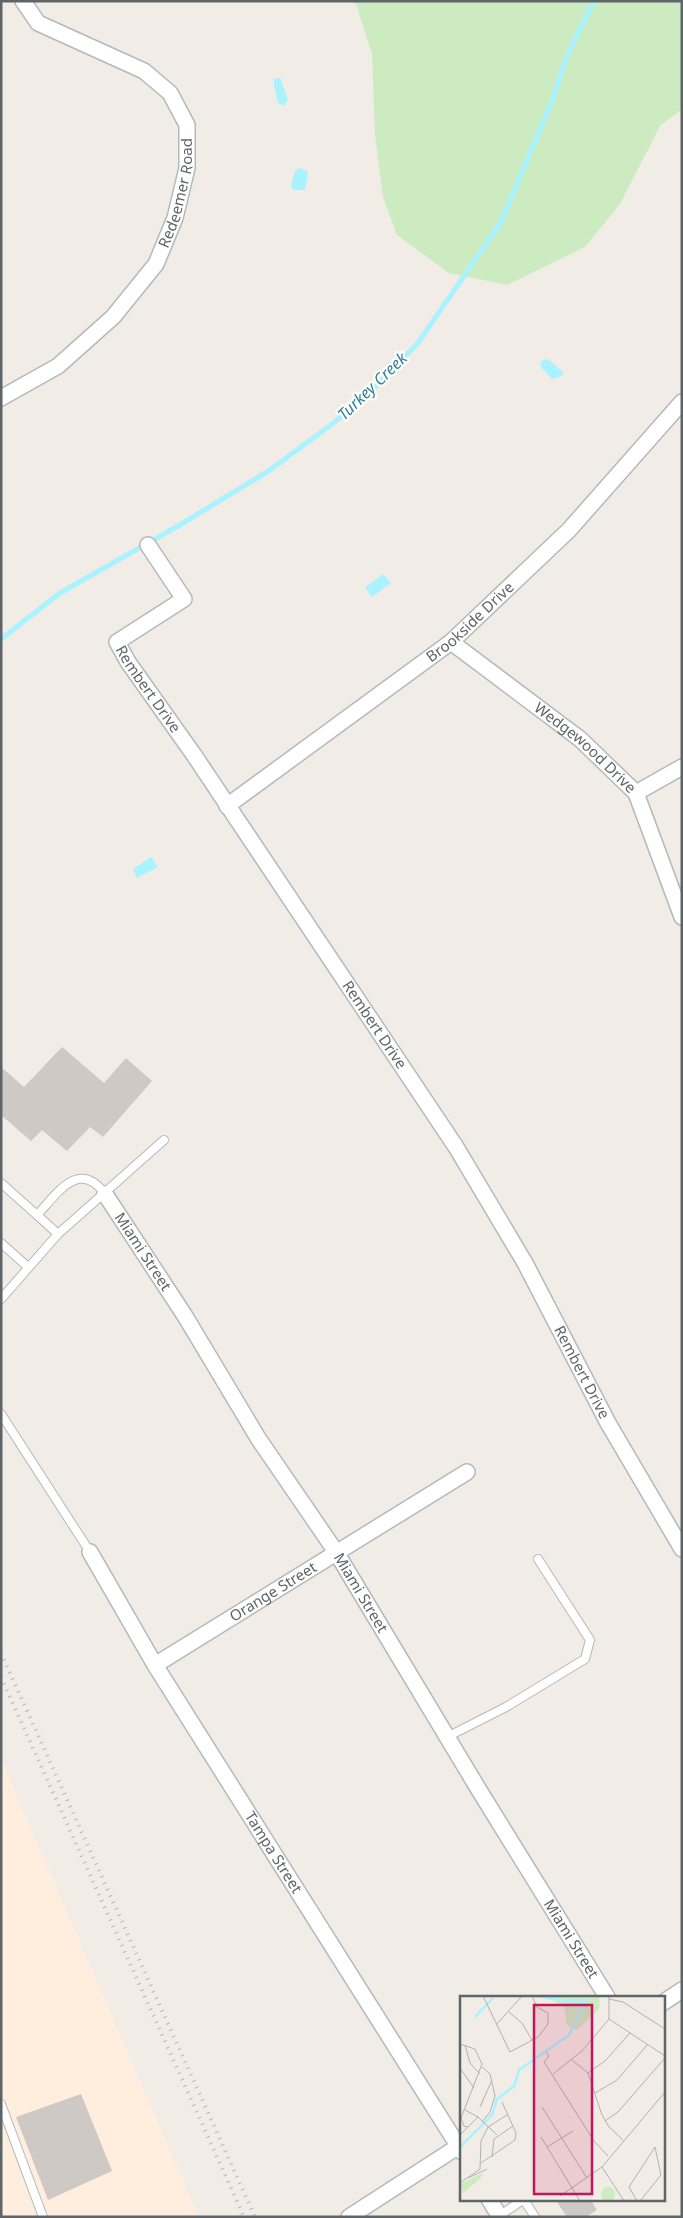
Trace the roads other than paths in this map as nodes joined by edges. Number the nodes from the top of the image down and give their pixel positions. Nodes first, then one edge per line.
1 (23, 1) edge
2 (1, 398) edge
3 (682, 402) edge
4 (148, 545) dead end
5 (451, 642) junction
6 (682, 767) edge
7 (636, 793) junction
8 (227, 806) junction
9 (682, 917) edge
10 (164, 1140) dead end
11 (1, 1183) edge
12 (105, 1194) junction
13 (36, 1215) junction
14 (58, 1234) junction
15 (1, 1243) edge
16 (28, 1267) junction
17 (1, 1298) edge
18 (1, 1414) edge
19 (467, 1472) dead end
20 (682, 1549) edge
21 (90, 1552) joint
22 (336, 1552) junction
23 (538, 1559) dead end
24 (155, 1665) junction
25 (447, 1737) junction
26 (682, 1990) edge
27 (606, 1996) edge
28 (666, 2001) edge
29 (1, 2104) edge
30 (460, 2145) edge
31 (460, 2148) edge
32 (491, 2200) edge
33 (524, 2200) edge
34 (500, 2216) edge
35 (43, 2217) edge
36 (349, 2217) edge
37 (535, 2217) edge

1 - 2 street, Redeemer Road
3 - 5 street, Brookside Drive
4 - 8 street, Rembert Drive
5 - 7 street, Wedgewood Drive
5 - 8 street, Brookside Drive
6 - 7 street
7 - 9 street, Wedgewood Drive
8 - 20 street, Rembert Drive
10 - 12 lane
11 - 13 lane
12 - 13 lane
12 - 14 lane
12 - 22 street, Miami Street
13 - 14 lane
14 - 16 lane
15 - 16 lane
16 - 17 lane
18 - 21 lane
19 - 22 street, Orange Street
21 - 24 street, Tampa Street
22 - 24 street, Orange Street
22 - 25 street, Miami Street
23 - 25 lane
24 - 30 street, Tampa Street
25 - 27 street, Miami Street
26 - 28 street
29 - 35 lane
31 - 36 street
32 - 34 street
33 - 34 lane
33 - 37 lane

